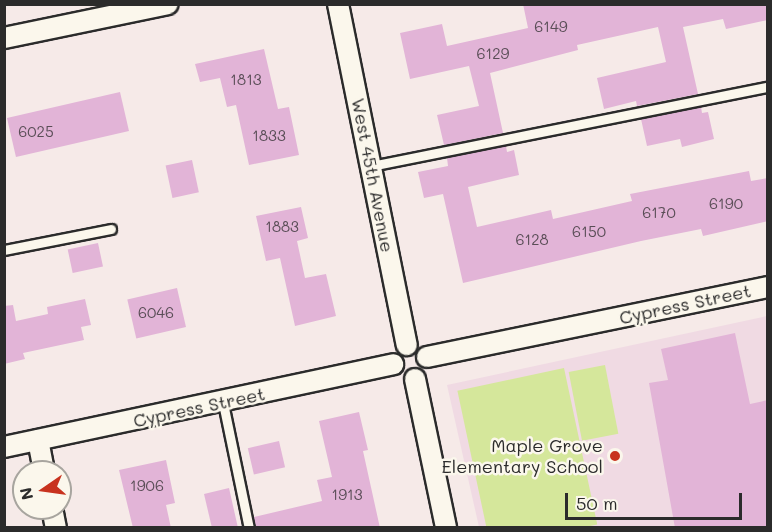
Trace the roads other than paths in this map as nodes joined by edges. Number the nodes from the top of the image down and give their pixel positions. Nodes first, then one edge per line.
1 (168, 4) edge
2 (338, 4) edge
3 (4, 38) edge
4 (768, 87) edge
5 (371, 166) junction
6 (111, 229) dead end
7 (4, 250) edge
8 (768, 286) edge
9 (407, 345) junction
10 (427, 357) junction
11 (393, 364) junction
12 (415, 378) junction
13 (223, 404) junction
14 (38, 440) junction
15 (4, 447) edge
16 (42, 460) edge
17 (249, 528) edge
18 (446, 528) edge

1 - 3 street
2 - 5 street, West 45th Avenue
4 - 5 lane
5 - 9 street, West 45th Avenue
6 - 7 lane
8 - 10 street, Cypress Street
9 - 10 street
9 - 11 street
10 - 12 street
11 - 12 street
11 - 13 street, Cypress Street
12 - 18 street
13 - 14 street, Cypress Street
13 - 17 lane
14 - 15 street, Cypress Street
14 - 16 street

